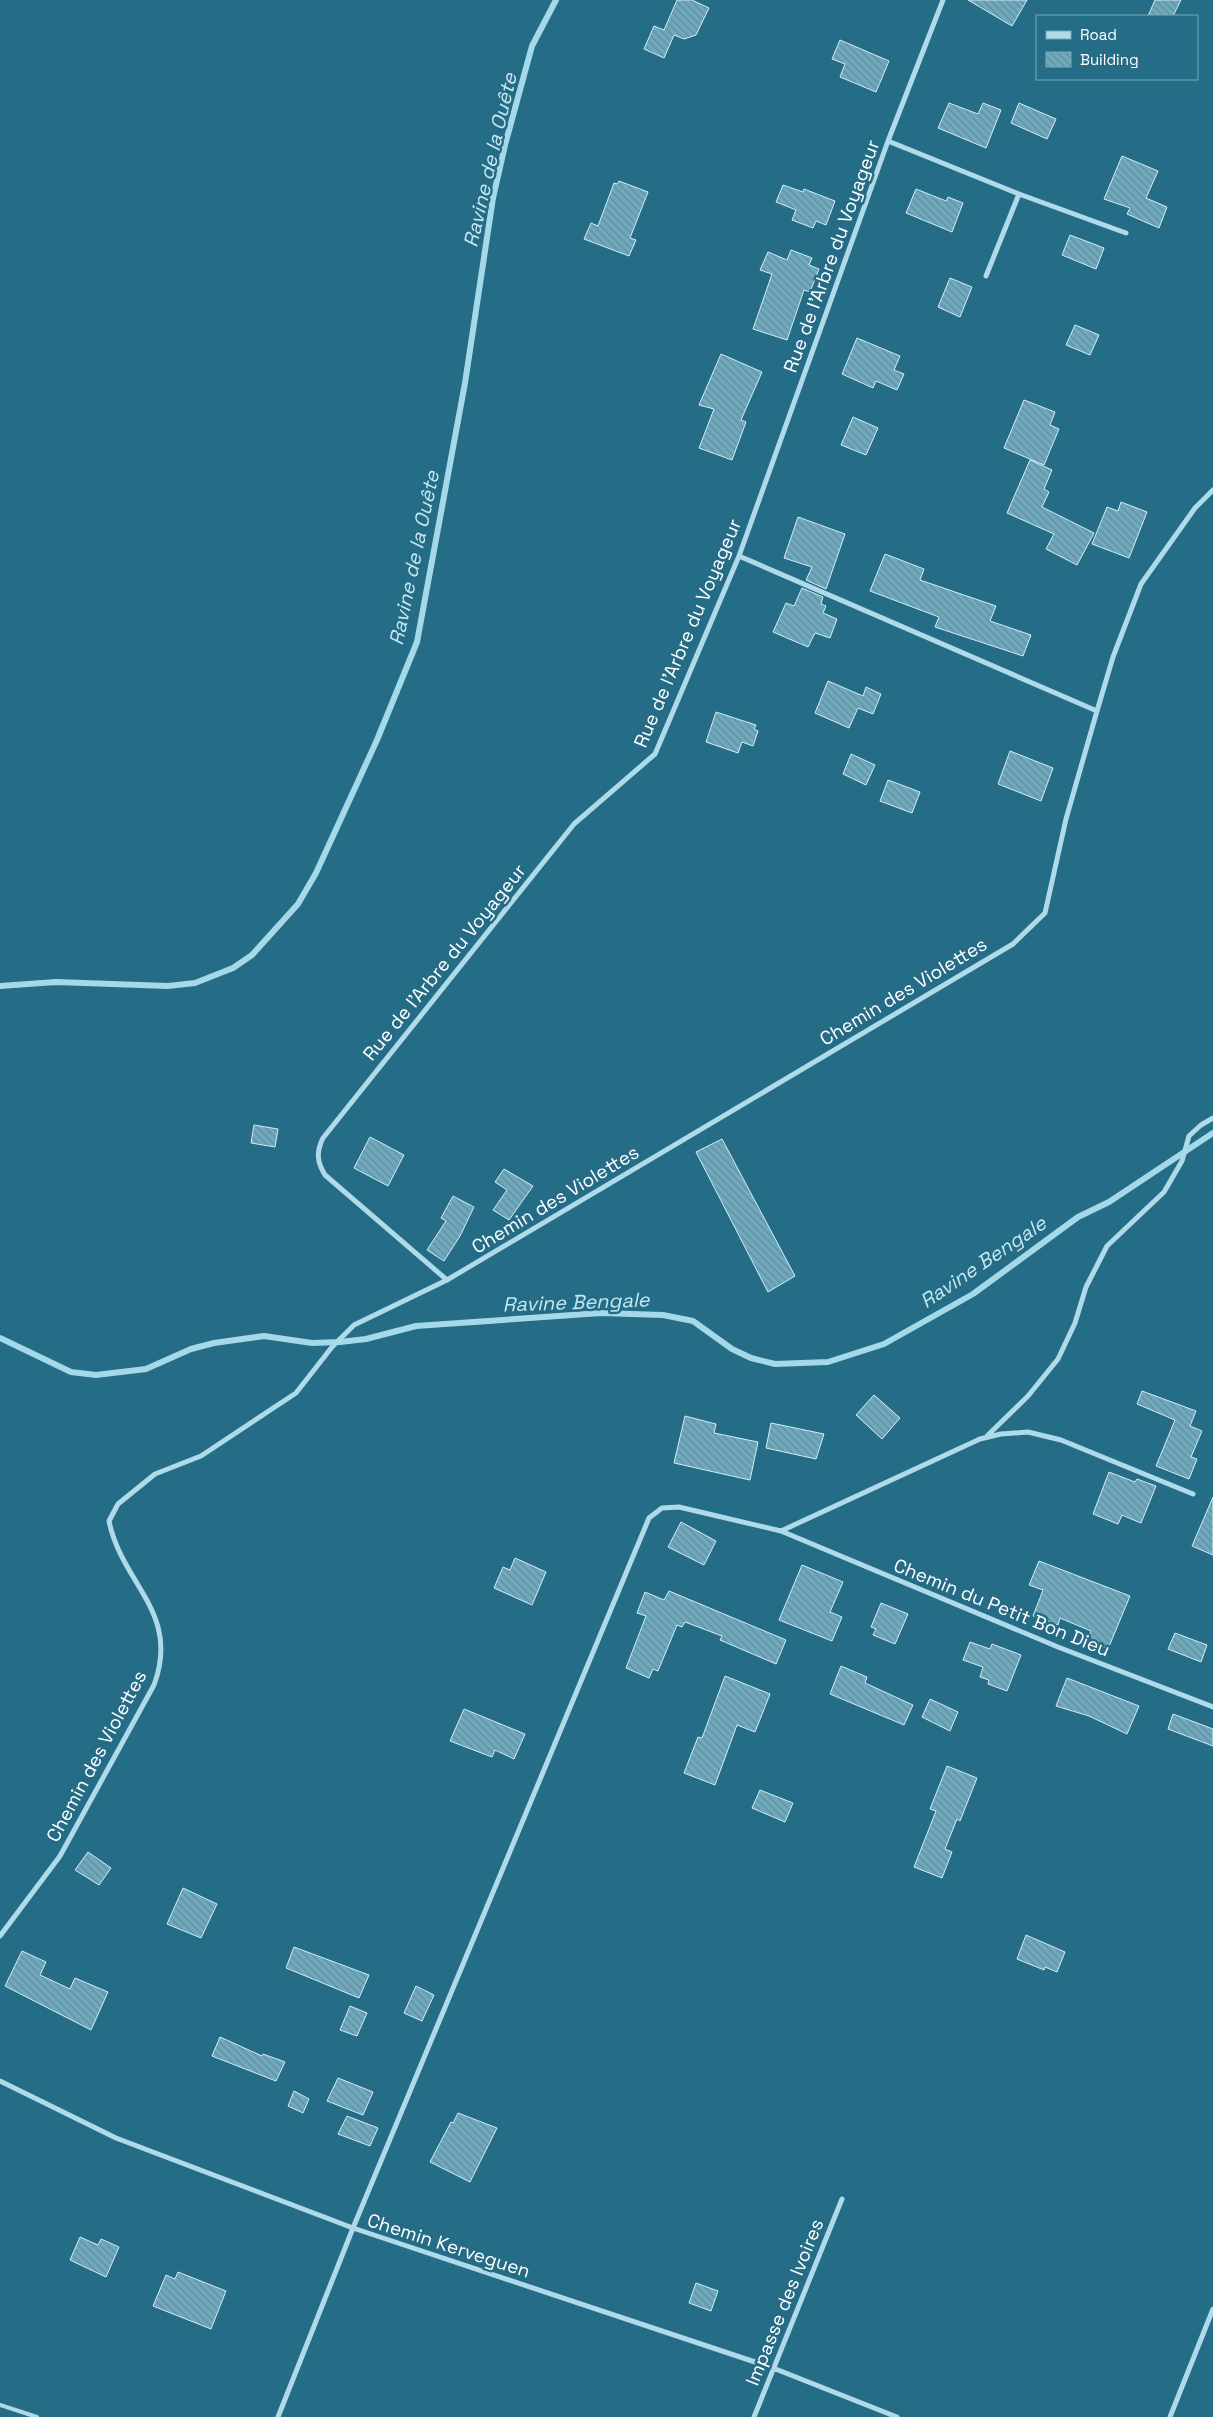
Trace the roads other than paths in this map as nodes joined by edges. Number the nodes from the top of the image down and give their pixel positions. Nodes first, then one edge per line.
1 (944, 0) edge
2 (888, 141) junction
3 (1019, 194) junction
4 (1126, 232) dead end
5 (986, 276) dead end
6 (1213, 490) edge
7 (739, 556) junction
8 (1097, 711) junction
9 (1213, 1118) edge
10 (448, 1280) junction
11 (985, 1438) junction
12 (1193, 1494) dead end
13 (782, 1531) junction
14 (1213, 1707) edge
15 (0, 1936) edge
16 (0, 2081) edge
17 (842, 2199) dead end
18 (353, 2228) junction
19 (1213, 2309) edge
20 (773, 2368) junction
21 (0, 2405) edge
22 (36, 2417) edge
23 (278, 2417) edge
24 (754, 2417) edge
25 (897, 2417) edge
26 (1170, 2417) edge

1 - 2 street, Rue de l'Arbre du Voyageur
2 - 3 street
2 - 7 street, Rue de l'Arbre du Voyageur
3 - 4 street
3 - 5 street
6 - 8 street, Chemin des Violettes
7 - 8 street
7 - 10 street, Rue de l'Arbre du Voyageur
8 - 10 street, Chemin des Violettes
9 - 11 street
10 - 15 street, Chemin des Violettes
11 - 12 street
11 - 13 street
13 - 14 street, Chemin du Petit Bon Dieu
13 - 18 street, Chemin du Petit Bon Dieu
16 - 18 street, Chemin Kerveguen
17 - 20 street, Impasse des Ivoires
18 - 20 street, Chemin Kerveguen
18 - 23 street
19 - 26 street
20 - 24 street, Impasse des Ivoires
20 - 25 street, Chemin Kerveguen
21 - 22 lane

